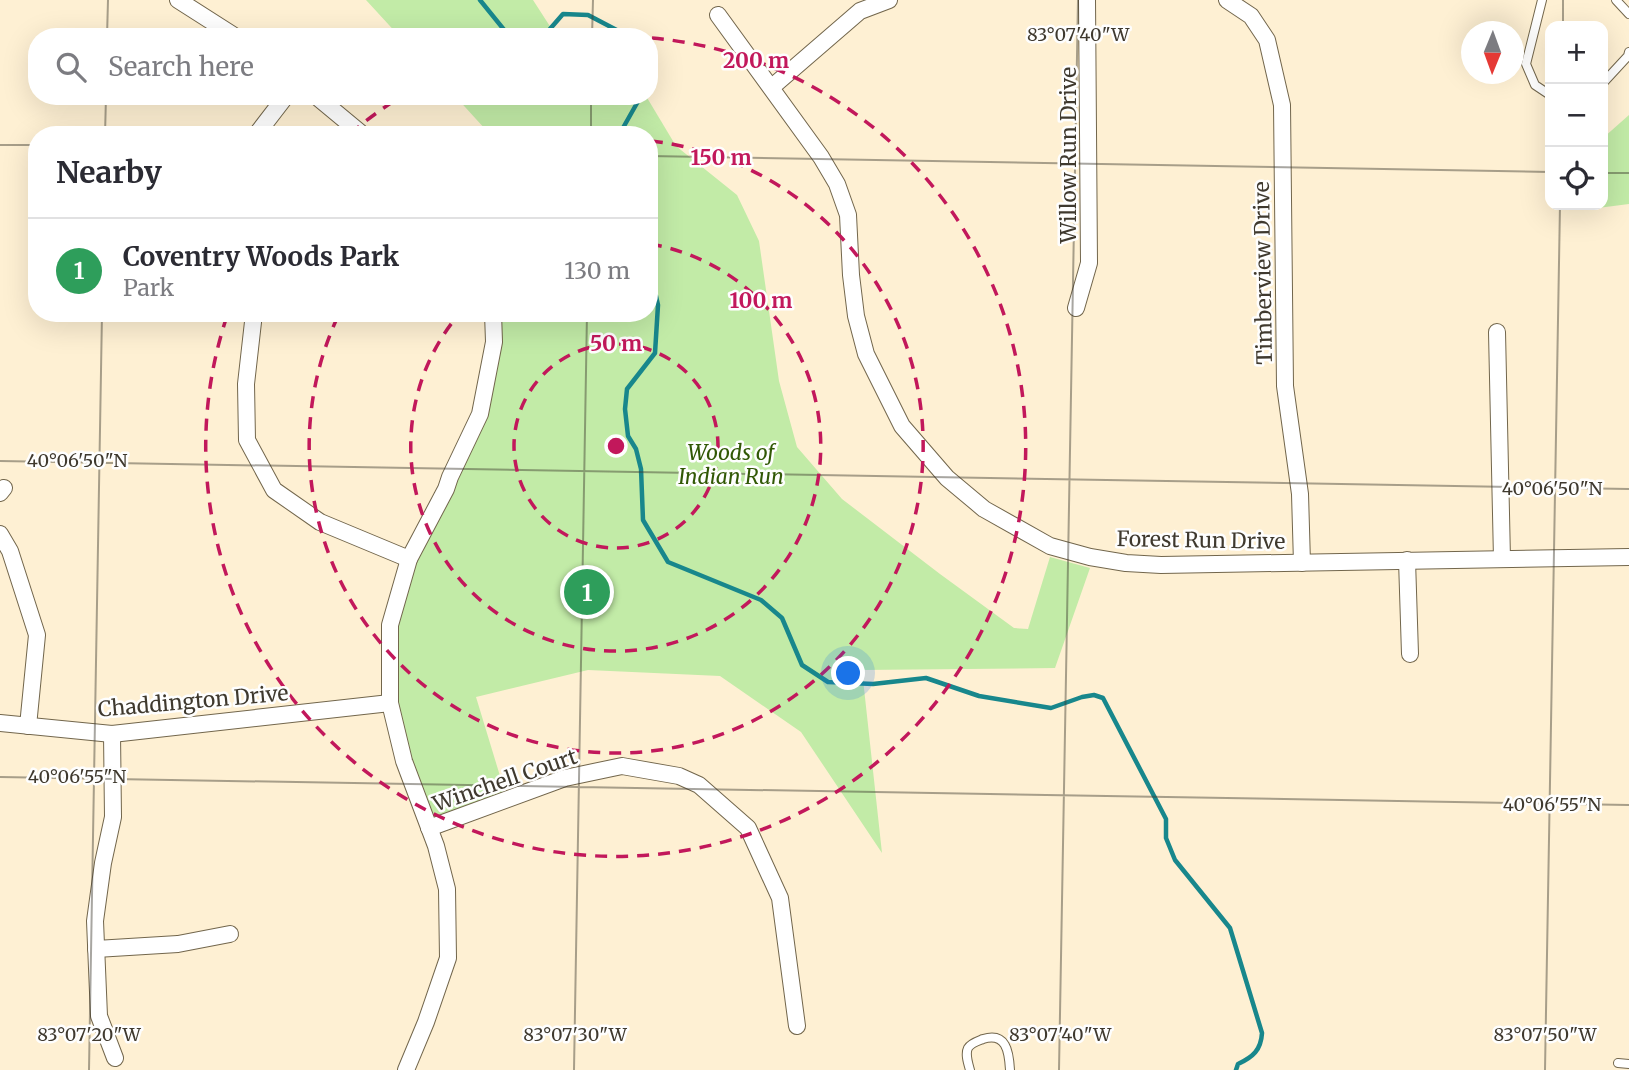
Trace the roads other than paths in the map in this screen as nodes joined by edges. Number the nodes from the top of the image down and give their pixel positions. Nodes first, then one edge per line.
1 (178, 0) edge
2 (889, 0) edge
3 (1087, 0) edge
4 (1227, 0) edge
5 (1542, 0) edge
6 (1616, 0) edge
7 (1629, 14) edge
8 (718, 15) dead end
9 (222, 28) edge
10 (1629, 52) edge
11 (1608, 78) edge
12 (772, 87) junction
13 (1545, 92) edge
14 (279, 105) edge
15 (327, 105) edge
16 (263, 126) edge
17 (352, 126) edge
18 (1076, 307) dead end
19 (253, 322) edge
20 (493, 322) edge
21 (1497, 332) dead end
22 (0, 534) edge
23 (1629, 557) edge
24 (409, 559) junction
25 (1502, 559) junction
26 (1407, 560) junction
27 (1301, 563) junction
28 (1410, 654) dead end
29 (390, 703) junction
30 (0, 723) edge
31 (28, 726) junction
32 (112, 734) junction
33 (429, 828) junction
34 (230, 934) dead end
35 (96, 949) junction
36 (797, 1026) dead end
37 (115, 1058) dead end
38 (1618, 1063) dead end
39 (1629, 1064) edge
40 (406, 1070) edge
41 (970, 1070) edge
42 (1010, 1070) edge

1 - 9 street
2 - 12 street
3 - 18 street, Willow Run Drive
4 - 27 street, Timberview Drive
5 - 13 lane
6 - 7 lane
8 - 12 street, Forest Run Drive
10 - 11 lane
12 - 27 street, Forest Run Drive
14 - 16 street
15 - 17 street
19 - 24 street
20 - 24 street
21 - 25 street
22 - 31 street
23 - 25 street, Forest Run Drive
24 - 29 street
25 - 26 street, Forest Run Drive
26 - 27 street, Forest Run Drive
26 - 28 street
29 - 32 street, Chaddington Drive
29 - 33 street
30 - 31 street, Chaddington Drive
31 - 32 street, Chaddington Drive
32 - 35 street
33 - 36 street, Winchell Court
33 - 40 street
34 - 35 street
35 - 37 street
38 - 39 lane
41 - 42 lane

